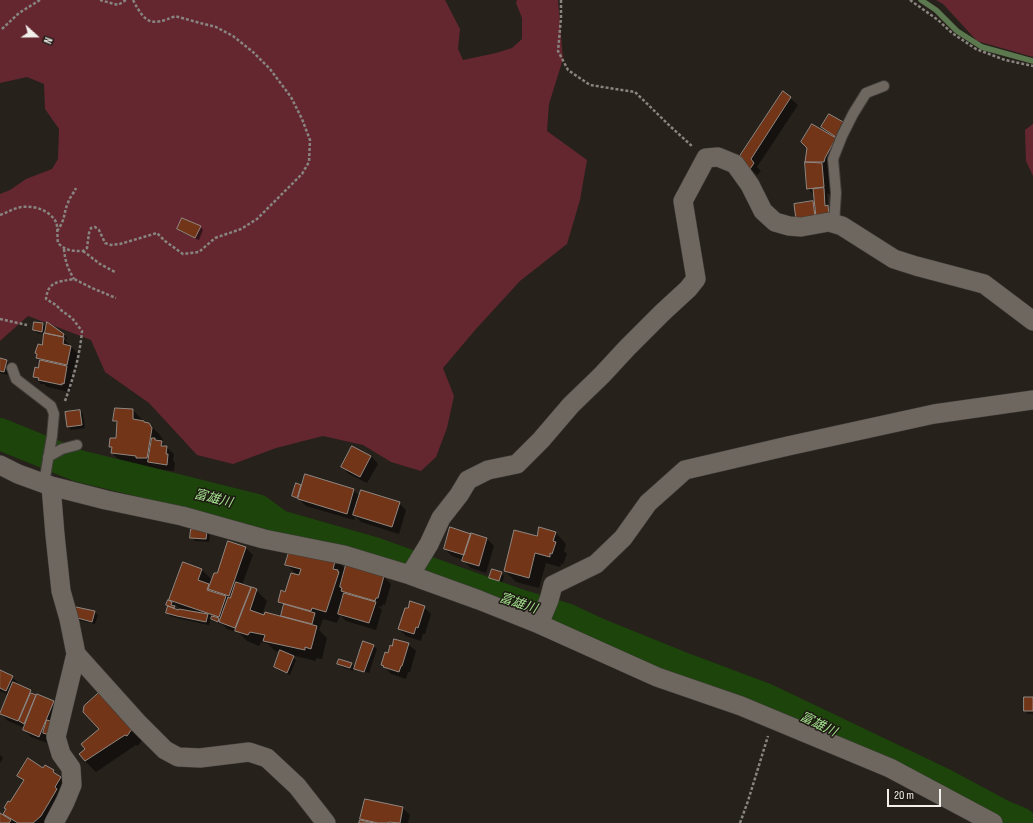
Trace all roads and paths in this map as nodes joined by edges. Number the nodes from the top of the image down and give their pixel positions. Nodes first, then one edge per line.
1 (40, 0) edge
2 (100, 0) edge
3 (126, 0) edge
4 (133, 0) edge
5 (561, 0) edge
6 (910, 0) edge
7 (2, 29) dead end
8 (1033, 66) edge
9 (884, 86) dead end
10 (706, 158) junction
11 (76, 188) dead end
12 (0, 215) edge
13 (834, 224) junction
14 (57, 231) junction
15 (64, 249) junction
16 (83, 251) junction
17 (115, 272) dead end
18 (74, 279) junction
19 (116, 298) dead end
20 (0, 319) edge
21 (1033, 321) edge
22 (27, 325) dead end
23 (12, 368) dead end
24 (1033, 400) edge
25 (54, 414) junction
26 (77, 445) dead end
27 (48, 457) junction
28 (0, 465) edge
29 (48, 484) junction
30 (410, 575) junction
31 (544, 614) junction
32 (76, 654) junction
33 (774, 719) junction
34 (54, 823) edge
35 (326, 823) edge
36 (740, 823) edge
37 (993, 823) edge

1 - 7 path
2 - 3 path
4 - 16 path
5 - 10 path
6 - 8 path
9 - 13 lane
10 - 13 street
10 - 30 street
11 - 14 path
12 - 14 path
13 - 21 street
14 - 15 path
15 - 16 path
15 - 18 path
16 - 17 path
18 - 19 path
18 - 25 path
20 - 22 path
23 - 25 lane
24 - 31 street
25 - 27 lane
26 - 27 lane
27 - 29 lane
28 - 29 street
29 - 30 street
29 - 32 street
30 - 31 street
31 - 33 street
32 - 34 street
32 - 35 street
33 - 36 path
33 - 37 street

